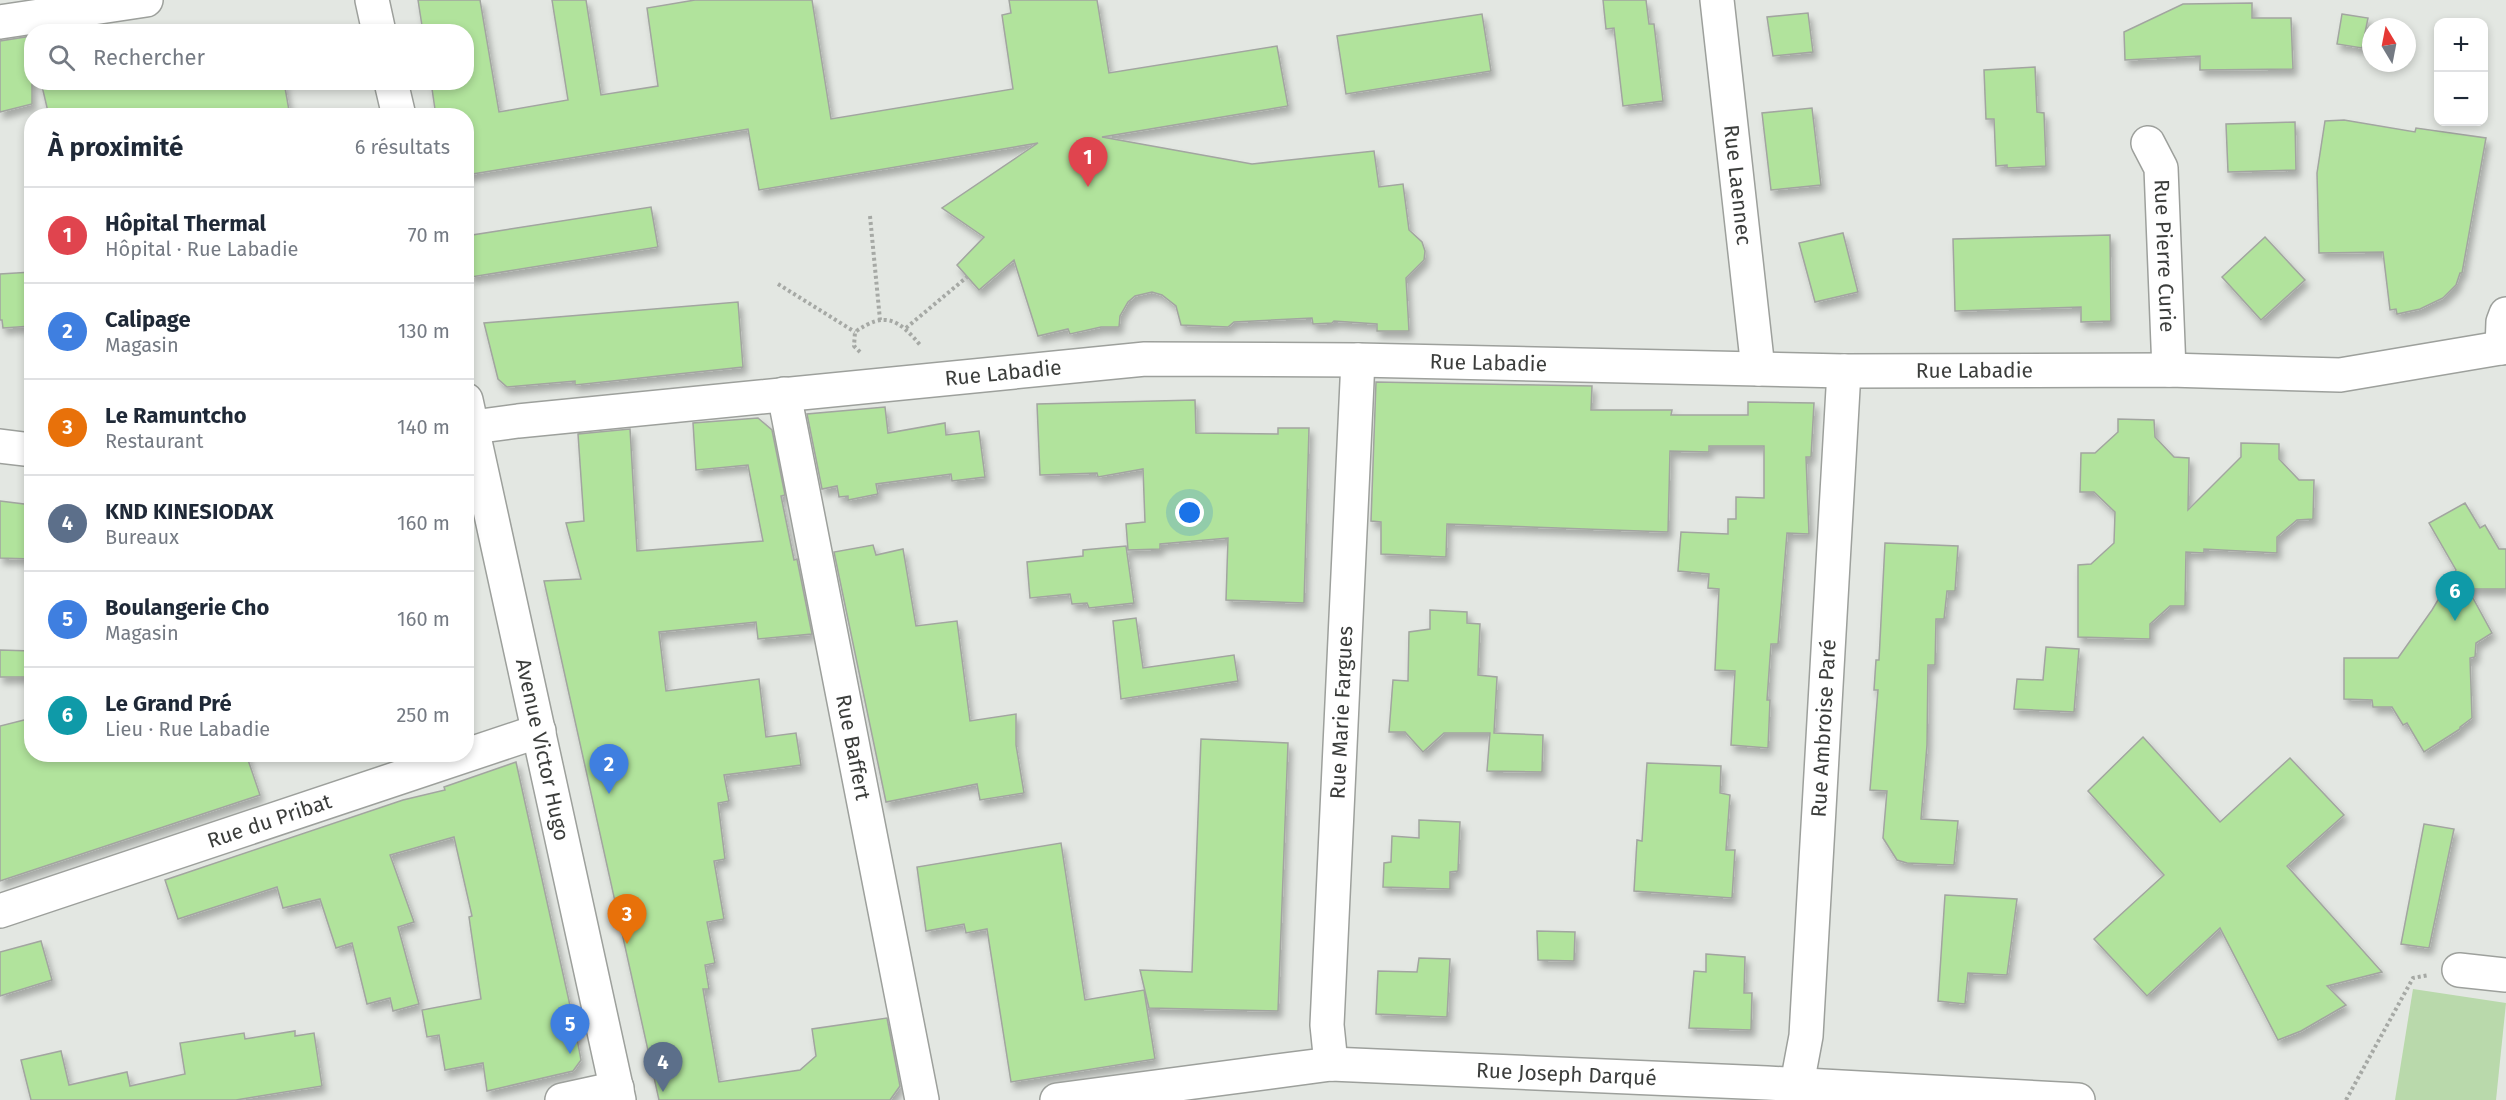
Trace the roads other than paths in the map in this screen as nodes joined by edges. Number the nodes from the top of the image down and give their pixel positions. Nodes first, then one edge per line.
1 (146, 0) edge
2 (372, 0) edge
3 (1717, 0) edge
4 (0, 22) edge
5 (377, 24) edge
6 (393, 90) edge
7 (397, 108) edge
8 (2148, 144) dead end
9 (2506, 314) edge
10 (2504, 347) edge
11 (1358, 360) junction
12 (1758, 369) junction
13 (2169, 370) junction
14 (1844, 371) junction
15 (784, 394) junction
16 (474, 419) edge
17 (474, 441) edge
18 (0, 446) edge
19 (24, 449) edge
20 (539, 731) junction
21 (474, 753) edge
22 (446, 762) edge
23 (0, 911) edge
24 (2459, 970) road end
25 (2506, 975) edge
26 (1331, 1064) junction
27 (1797, 1084) junction
28 (618, 1094) edge
29 (562, 1100) edge
30 (922, 1100) edge
31 (1057, 1100) edge
32 (2078, 1100) edge

1 - 4 street
2 - 5 street
3 - 12 street, Rue Laennec
6 - 7 street
8 - 13 street, Rue Pierre Curie
9 - 10 street
10 - 13 street, Rue Labadie
11 - 12 street, Rue Labadie
11 - 15 street, Rue Labadie
11 - 26 street, Rue Marie Fargues
12 - 14 street, Rue Labadie
13 - 14 street, Rue Labadie
14 - 27 street, Rue Ambroise Paré
15 - 16 street, Rue Labadie
15 - 30 street, Rue Baffert
17 - 20 street, Avenue Victor Hugo
18 - 19 street
20 - 21 street, Rue du Pribat
20 - 28 street, Avenue Victor Hugo
22 - 23 street, Rue du Pribat
24 - 25 street
26 - 27 street, Rue Joseph Darqué
26 - 31 street, Rue Joseph Darqué
27 - 32 street, Rue Joseph Darqué
28 - 29 street

